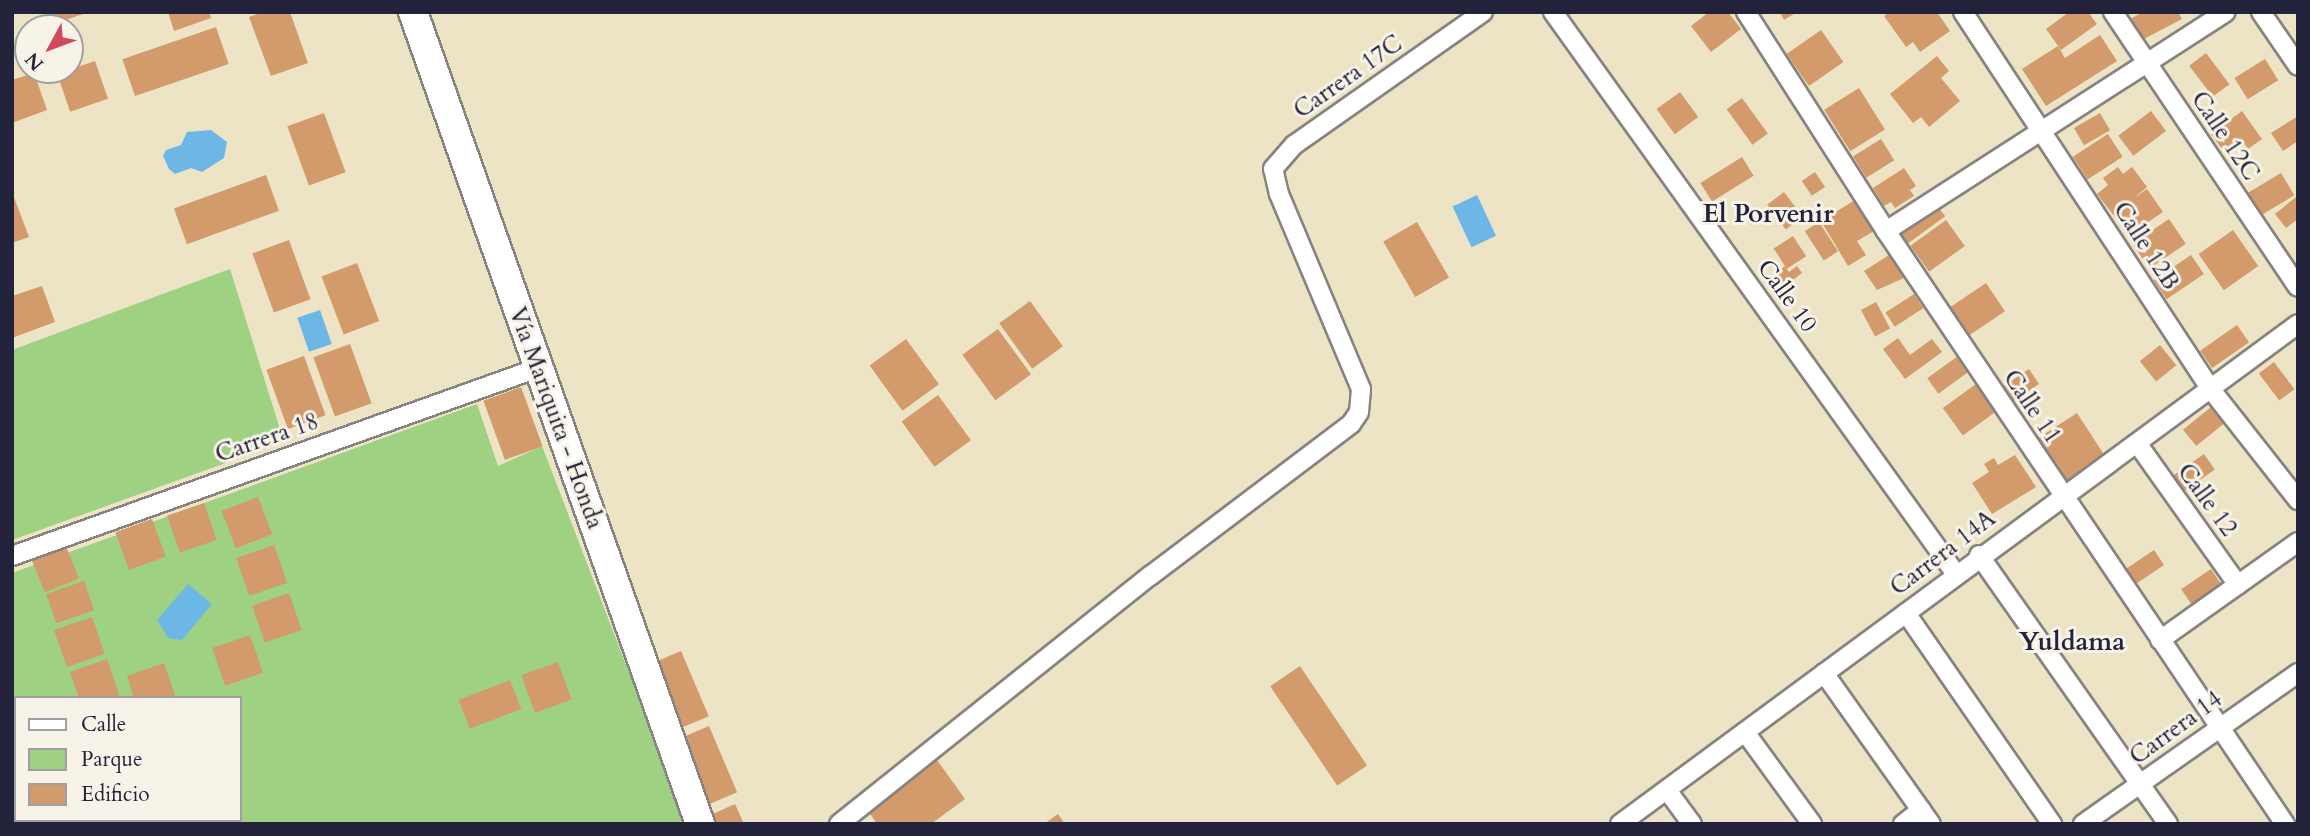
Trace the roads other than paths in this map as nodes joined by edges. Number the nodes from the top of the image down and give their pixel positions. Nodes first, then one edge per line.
1 (413, 12) edge
2 (1483, 12) edge
3 (1553, 12) edge
4 (1746, 12) edge
5 (1963, 12) edge
6 (2113, 12) edge
7 (2226, 12) edge
8 (2260, 12) edge
9 (2146, 63) junction
10 (2298, 66) edge
11 (2040, 131) junction
12 (1886, 230) junction
13 (2298, 288) edge
14 (2298, 324) edge
15 (538, 368) junction
16 (2209, 387) junction
17 (2137, 443) junction
18 (2062, 495) junction
19 (2298, 500) edge
20 (2298, 542) edge
21 (1979, 555) junction
22 (12, 556) edge
23 (1956, 573) junction
24 (2238, 584) junction
25 (1906, 612) junction
26 (2160, 640) junction
27 (1824, 673) junction
28 (2298, 673) edge
29 (2219, 727) junction
30 (1745, 732) junction
31 (2140, 784) junction
32 (1667, 790) junction
33 (1926, 817) edge
34 (700, 824) edge
35 (839, 824) edge
36 (1620, 824) edge
37 (1692, 824) edge
38 (1812, 824) edge
39 (1903, 824) edge
40 (2052, 824) edge
41 (2083, 824) edge
42 (2168, 824) edge
43 (2285, 824) edge

1 - 15 highway, Vía Mariquita - Honda
2 - 35 street, Carrera 17C
3 - 23 street, Calle 10
4 - 12 street, Calle 11
5 - 11 street, Calle 12B
6 - 9 street, Calle 12C
7 - 9 street
8 - 10 street
9 - 11 street
9 - 13 street, Calle 12C
11 - 12 street
11 - 16 street, Calle 12B
12 - 18 street, Calle 11
14 - 16 street, Carrera 14A
15 - 22 street, Carrera 18
15 - 34 highway, Vía Mariquita - Honda
16 - 17 street, Carrera 14A
16 - 19 street, Calle 12B
17 - 18 street, Carrera 14A
17 - 24 street, Calle 12
18 - 21 street, Carrera 14A
18 - 26 street, Calle 11
20 - 24 street
21 - 23 street, Carrera 14A
21 - 31 street
23 - 25 street, Carrera 14A
24 - 26 street
25 - 27 street, Carrera 14A
25 - 40 street
26 - 29 street, Calle 11
27 - 30 street, Carrera 14A
27 - 33 street
28 - 29 street, Carrera 14
29 - 31 street, Carrera 14
29 - 43 street, Calle 11
30 - 32 street, Carrera 14A
30 - 38 street
31 - 41 street, Carrera 14
31 - 42 street
32 - 36 street, Carrera 14A
32 - 37 street
33 - 39 street

